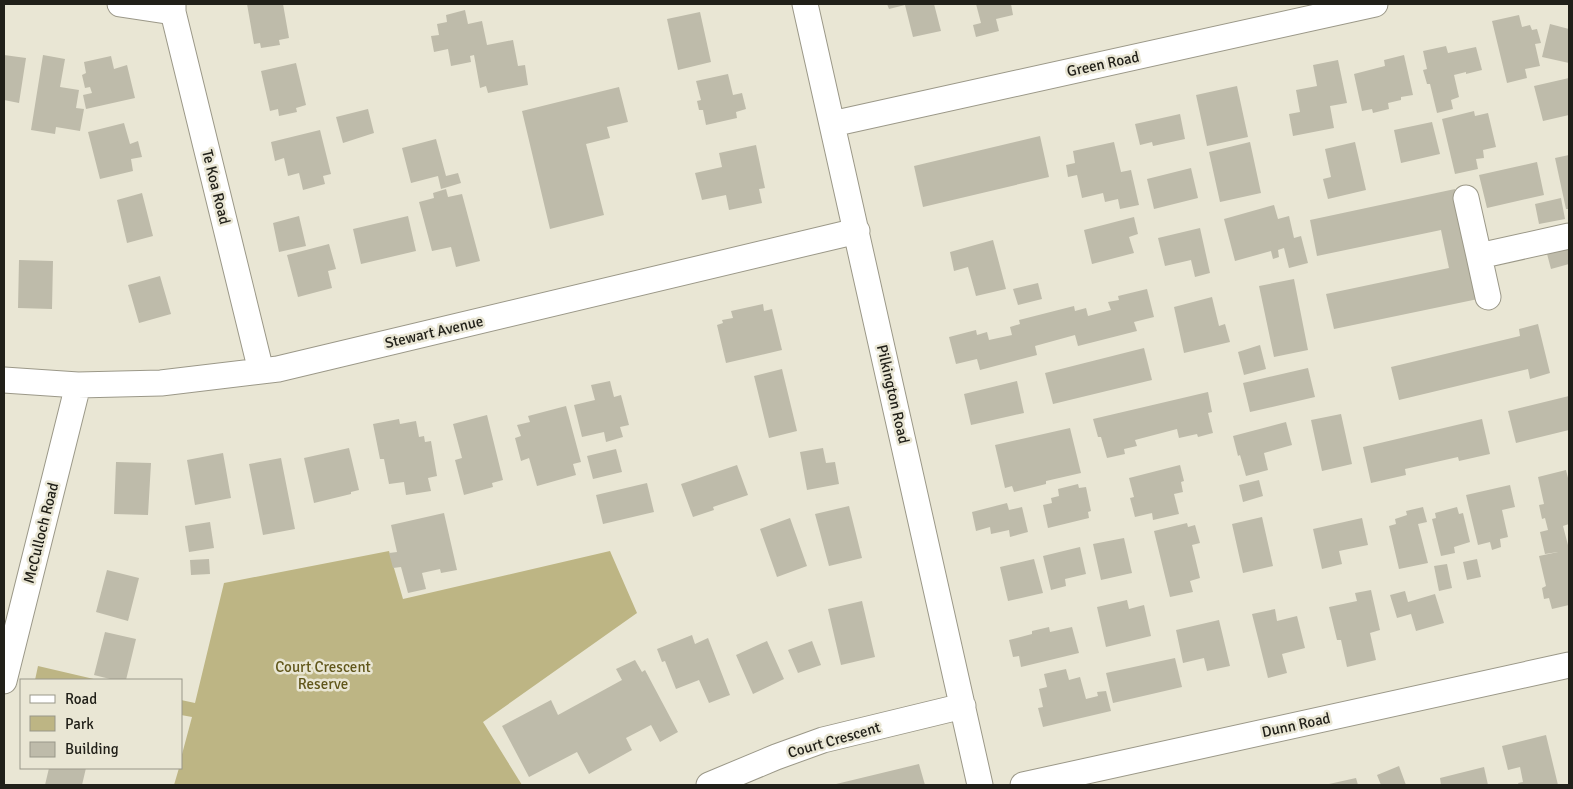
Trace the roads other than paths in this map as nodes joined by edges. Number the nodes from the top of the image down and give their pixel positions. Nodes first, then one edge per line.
1 (120, 4) edge
2 (805, 4) edge
3 (1375, 4) edge
4 (173, 8) edge
5 (832, 124) junction
6 (1466, 198) dead end
7 (857, 231) junction
8 (1569, 236) edge
9 (1479, 256) junction
10 (1488, 297) dead end
11 (261, 371) junction
12 (4, 380) edge
13 (78, 385) junction
14 (1569, 665) edge
15 (4, 681) edge
16 (963, 706) junction
17 (709, 785) edge
18 (980, 785) edge
19 (1023, 785) edge

1 - 4 street
2 - 5 street, Pilkington Road
3 - 5 street, Green Road
4 - 11 street, Te Koa Road
5 - 7 street, Pilkington Road
6 - 9 street
7 - 11 street, Stewart Avenue
7 - 16 street, Pilkington Road
8 - 9 street
9 - 10 street
11 - 13 street, Stewart Avenue
12 - 13 street, Stewart Avenue
13 - 15 street, McCulloch Road
14 - 19 street, Dunn Road
16 - 17 street, Court Crescent
16 - 18 street, Pilkington Road

